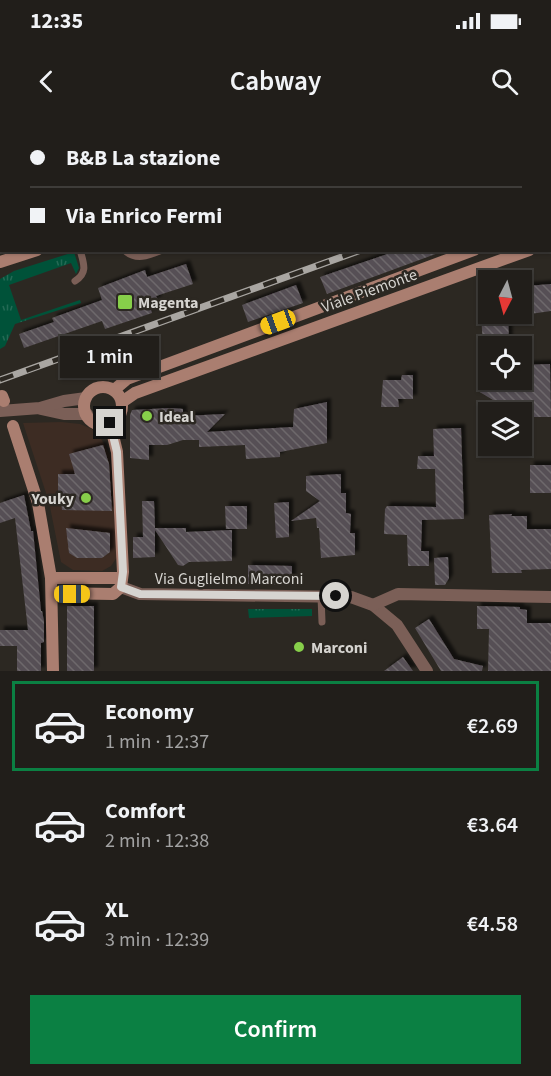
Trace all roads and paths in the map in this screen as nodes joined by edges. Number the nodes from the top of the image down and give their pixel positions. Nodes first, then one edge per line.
1 (31, 252) edge
2 (81, 252) edge
3 (126, 252) edge
4 (156, 252) edge
5 (469, 252) edge
6 (523, 252) edge
7 (0, 262) edge
8 (75, 281) dead end
9 (114, 390) junction
10 (86, 398) junction
11 (122, 402) junction
12 (2, 403) edge
13 (40, 408) junction
14 (87, 414) junction
15 (110, 423) junction
16 (13, 426) dead end
17 (51, 578) junction
18 (122, 582) junction
19 (52, 594) junction
20 (321, 596) junction
21 (551, 597) edge
22 (373, 605) junction
23 (322, 622) dead end
24 (52, 671) edge
25 (427, 671) edge

1 - 7 street
2 - 8 lane
3 - 4 lane
5 - 9 street, Viale Piemonte
6 - 11 street, Viale Piemonte
9 - 10 street
9 - 11 street
10 - 13 street
10 - 14 street
11 - 15 street
12 - 13 street
13 - 14 street
14 - 15 street
15 - 18 street
16 - 17 street
17 - 18 street, Via Guglielmo Marconi
17 - 19 street
18 - 19 street, Via Guglielmo Marconi
18 - 20 street, Via Guglielmo Marconi
19 - 24 street
20 - 22 street, Via Guglielmo Marconi
20 - 23 lane
21 - 22 street
22 - 25 street

